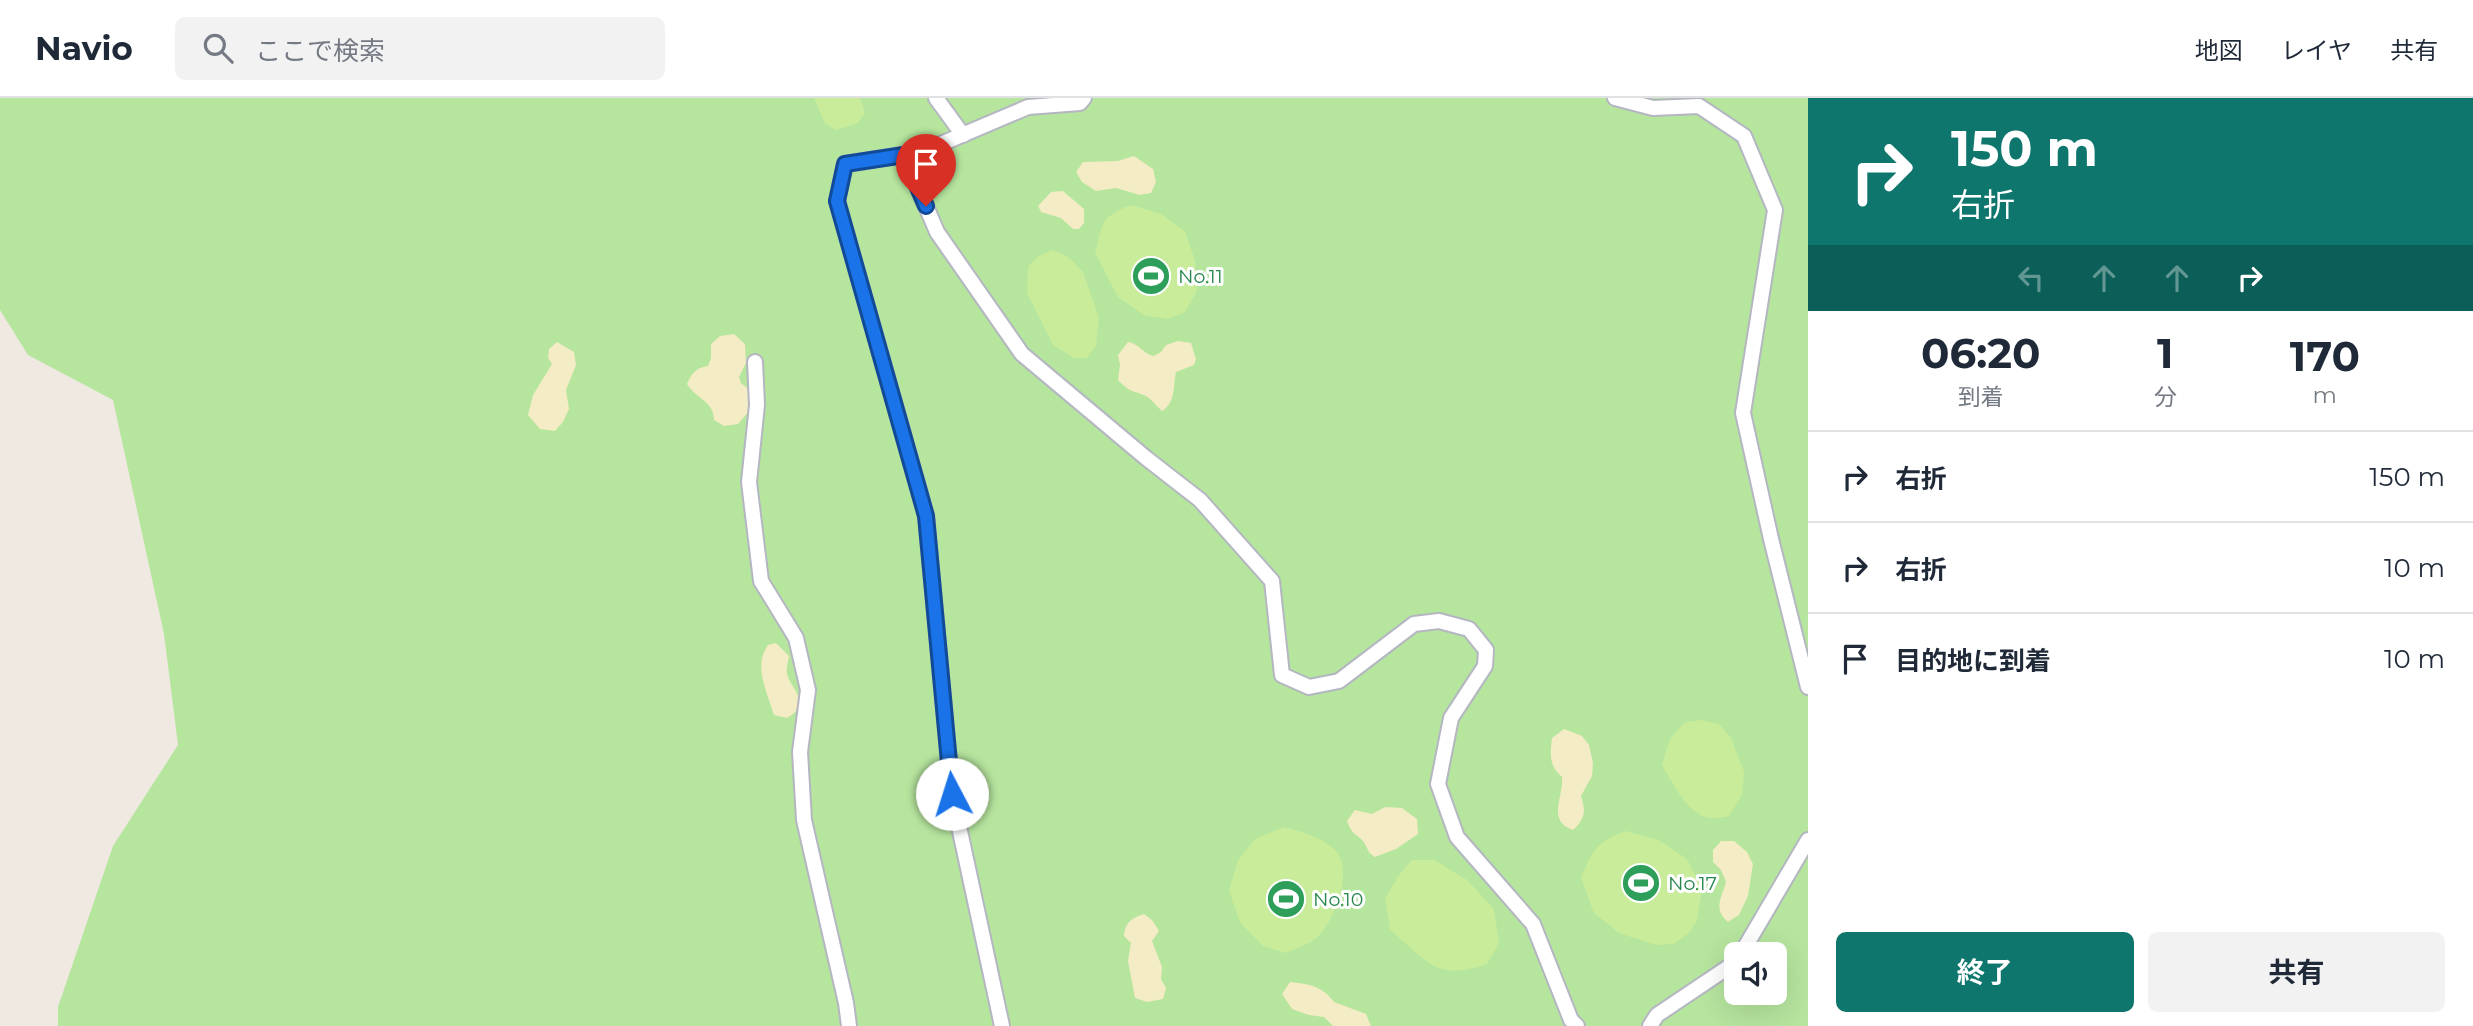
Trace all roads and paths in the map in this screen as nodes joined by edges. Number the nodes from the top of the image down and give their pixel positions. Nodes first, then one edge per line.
1 (936, 98) edge
2 (1084, 98) edge
3 (1615, 98) edge
4 (1025, 102) edge
5 (963, 135) junction
6 (904, 155) junction
7 (754, 362) dead end
8 (1808, 688) edge
9 (1808, 840) edge
10 (1748, 942) edge
11 (1724, 970) edge
12 (849, 1026) edge
13 (1002, 1026) edge
14 (1577, 1026) edge
15 (1650, 1026) edge

1 - 5 lane
2 - 4 lane
3 - 8 lane
4 - 5 lane
5 - 6 lane
6 - 13 lane
6 - 14 lane
7 - 12 lane
9 - 10 lane
11 - 15 lane

